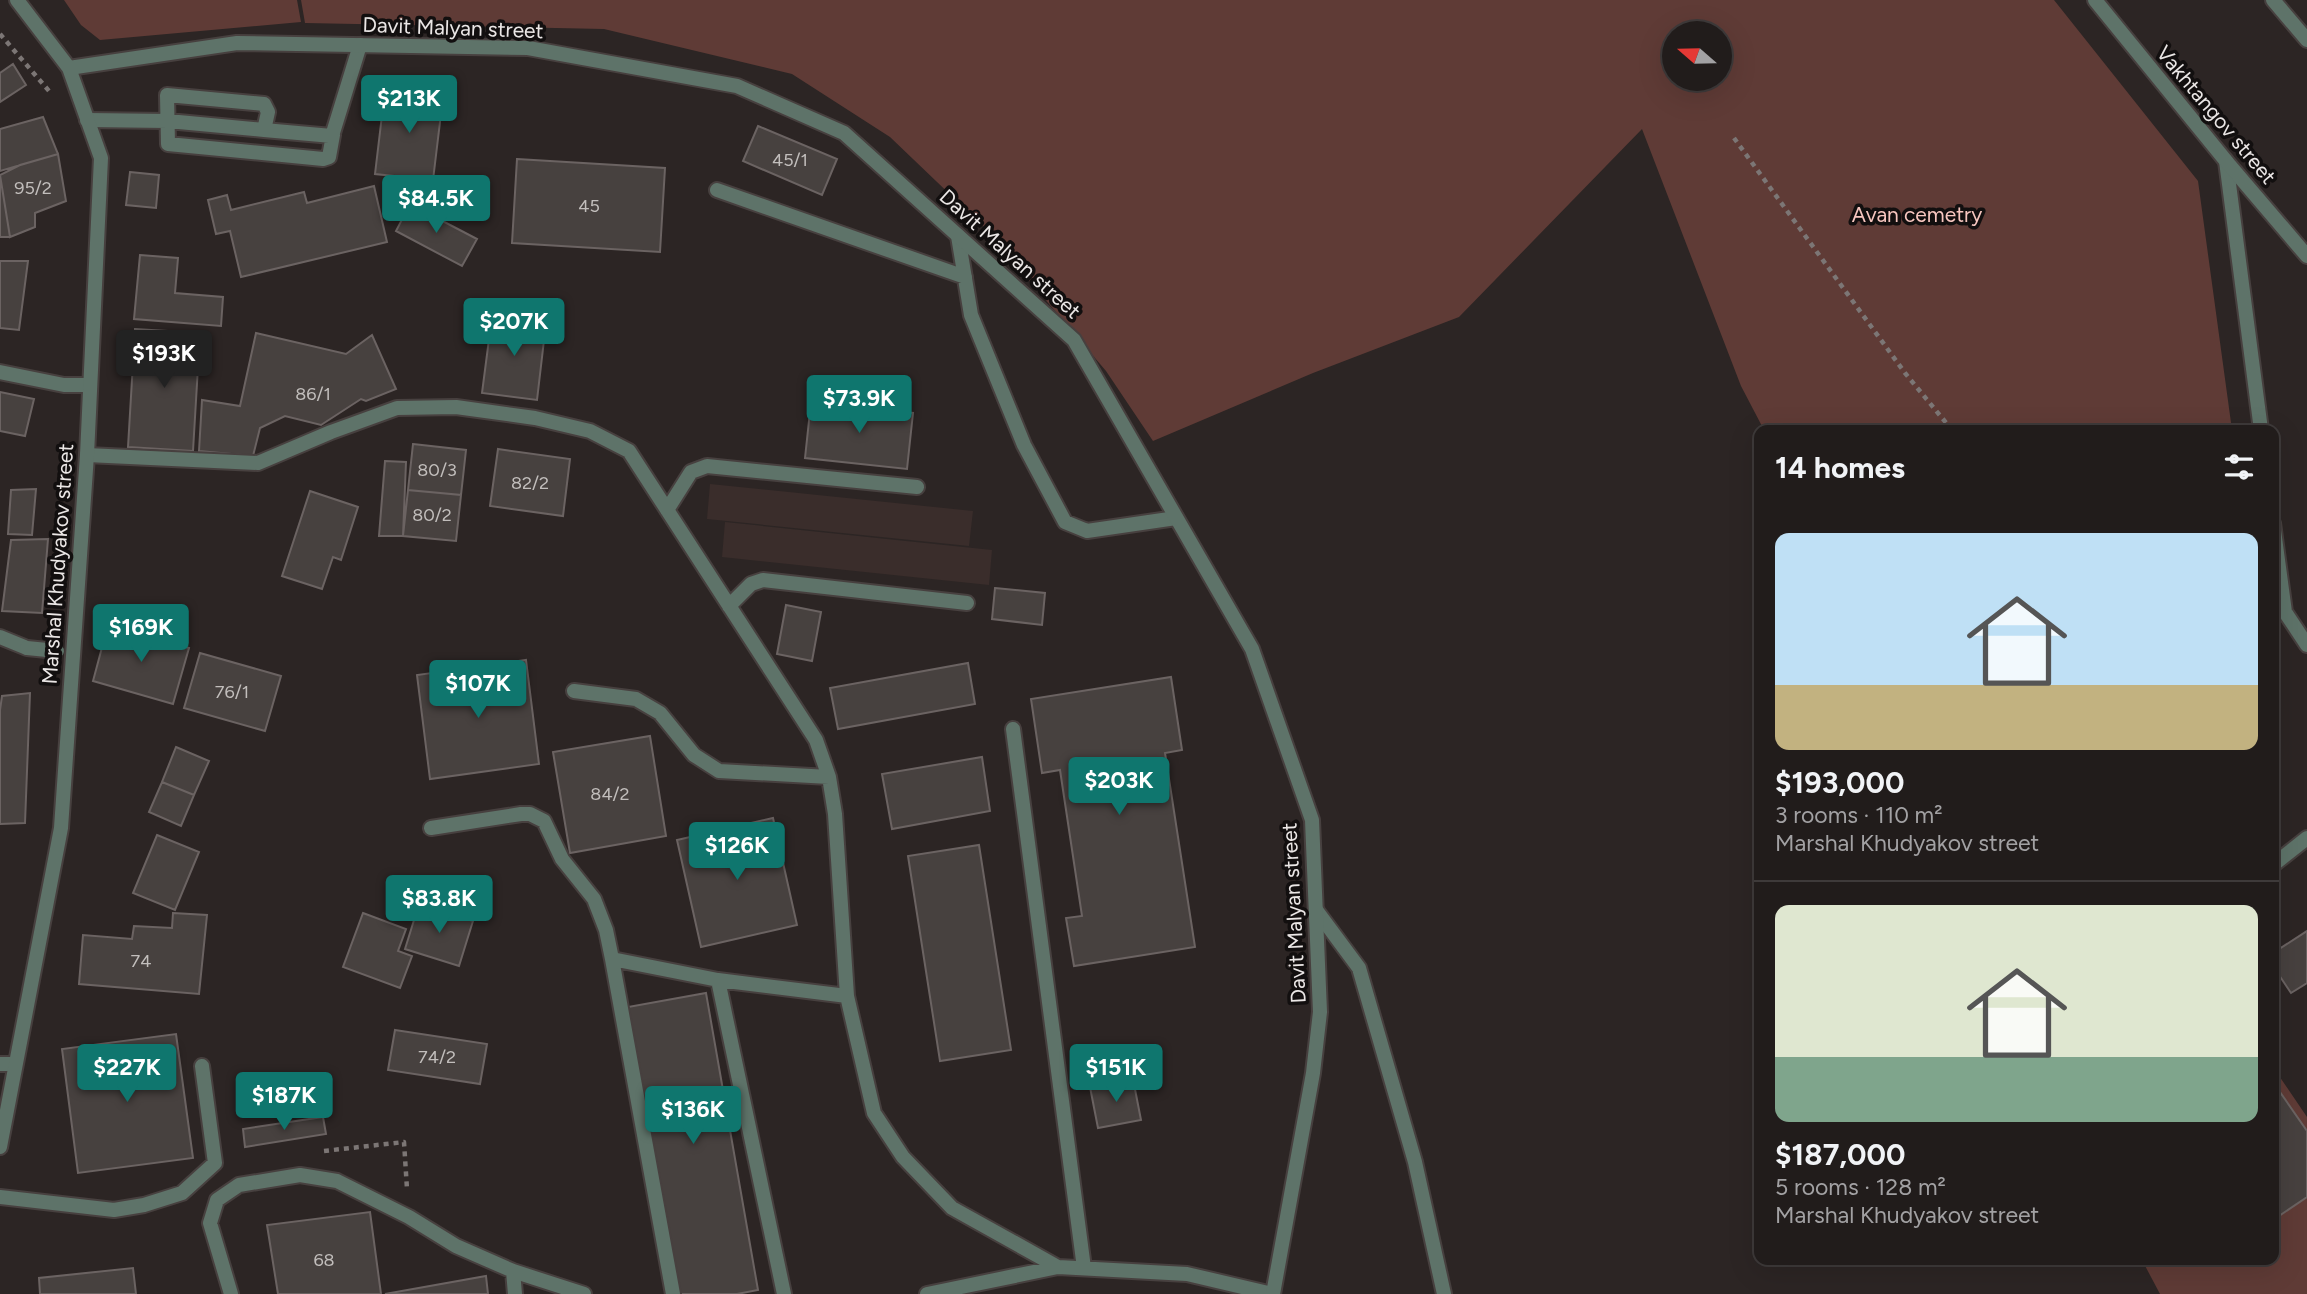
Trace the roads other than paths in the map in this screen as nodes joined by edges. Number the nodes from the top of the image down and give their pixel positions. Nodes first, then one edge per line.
1 (17, 0) edge
2 (2095, 0) edge
3 (2273, 0) edge
4 (2307, 40) edge
5 (360, 45) junction
6 (69, 68) junction
7 (88, 120) junction
8 (167, 121) junction
9 (264, 130) junction
10 (333, 135) junction
11 (2226, 161) junction
12 (717, 190) dead end
13 (958, 236) junction
14 (2307, 256) edge
15 (965, 277) junction
16 (0, 372) edge
17 (90, 385) junction
18 (2260, 425) edge
19 (86, 455) junction
20 (916, 486) dead end
21 (667, 510) junction
22 (1176, 518) junction
23 (2279, 568) edge
24 (967, 603) dead end
25 (729, 606) junction
26 (0, 637) edge
27 (2307, 645) edge
28 (73, 651) junction
29 (574, 691) dead end
30 (1013, 729) dead end
31 (830, 777) junction
32 (431, 828) dead end
33 (2307, 838) edge
34 (2279, 860) edge
35 (1316, 910) junction
36 (612, 959) junction
37 (718, 980) junction
38 (847, 996) junction
39 (7, 1064) edge
40 (202, 1066) dead end
41 (0, 1147) edge
42 (0, 1197) edge
43 (1058, 1267) junction
44 (1084, 1268) junction
45 (513, 1271) junction
46 (231, 1294) edge
47 (514, 1294) edge
48 (584, 1294) edge
49 (673, 1294) edge
50 (784, 1294) edge
51 (927, 1294) edge
52 (1273, 1294) edge
53 (1444, 1294) edge

1 - 6 street, Marshal Khudyakov street
2 - 11 street, Vakhtangov street
3 - 4 street
5 - 6 street, Davit Malyan street
5 - 10 street
5 - 13 street, Davit Malyan street
6 - 7 street, Marshal Khudyakov street
7 - 8 street
7 - 17 street, Marshal Khudyakov street
8 - 9 street
8 - 9 street
8 - 10 street
9 - 10 street
11 - 14 street, Vakhtangov street
11 - 18 street
12 - 15 street
13 - 15 street
13 - 22 street, Davit Malyan street
15 - 22 street
16 - 17 street
17 - 19 street, Marshal Khudyakov street
19 - 21 street
19 - 28 street, Marshal Khudyakov street
20 - 21 street
21 - 25 street
22 - 35 street, Davit Malyan street
23 - 27 street
24 - 25 street
25 - 31 street
26 - 28 street, bridge
28 - 39 street, Marshal Khudyakov street
29 - 31 street
30 - 44 street
31 - 38 street
32 - 36 street
33 - 34 street
35 - 52 street, Davit Malyan street
35 - 53 street
36 - 37 street
36 - 49 street
37 - 38 street
37 - 50 street
38 - 43 street
39 - 41 street, Marshal Khudyakov street
40 - 42 street
43 - 44 street
43 - 51 street
44 - 52 street
45 - 46 street
45 - 47 street
45 - 48 street

